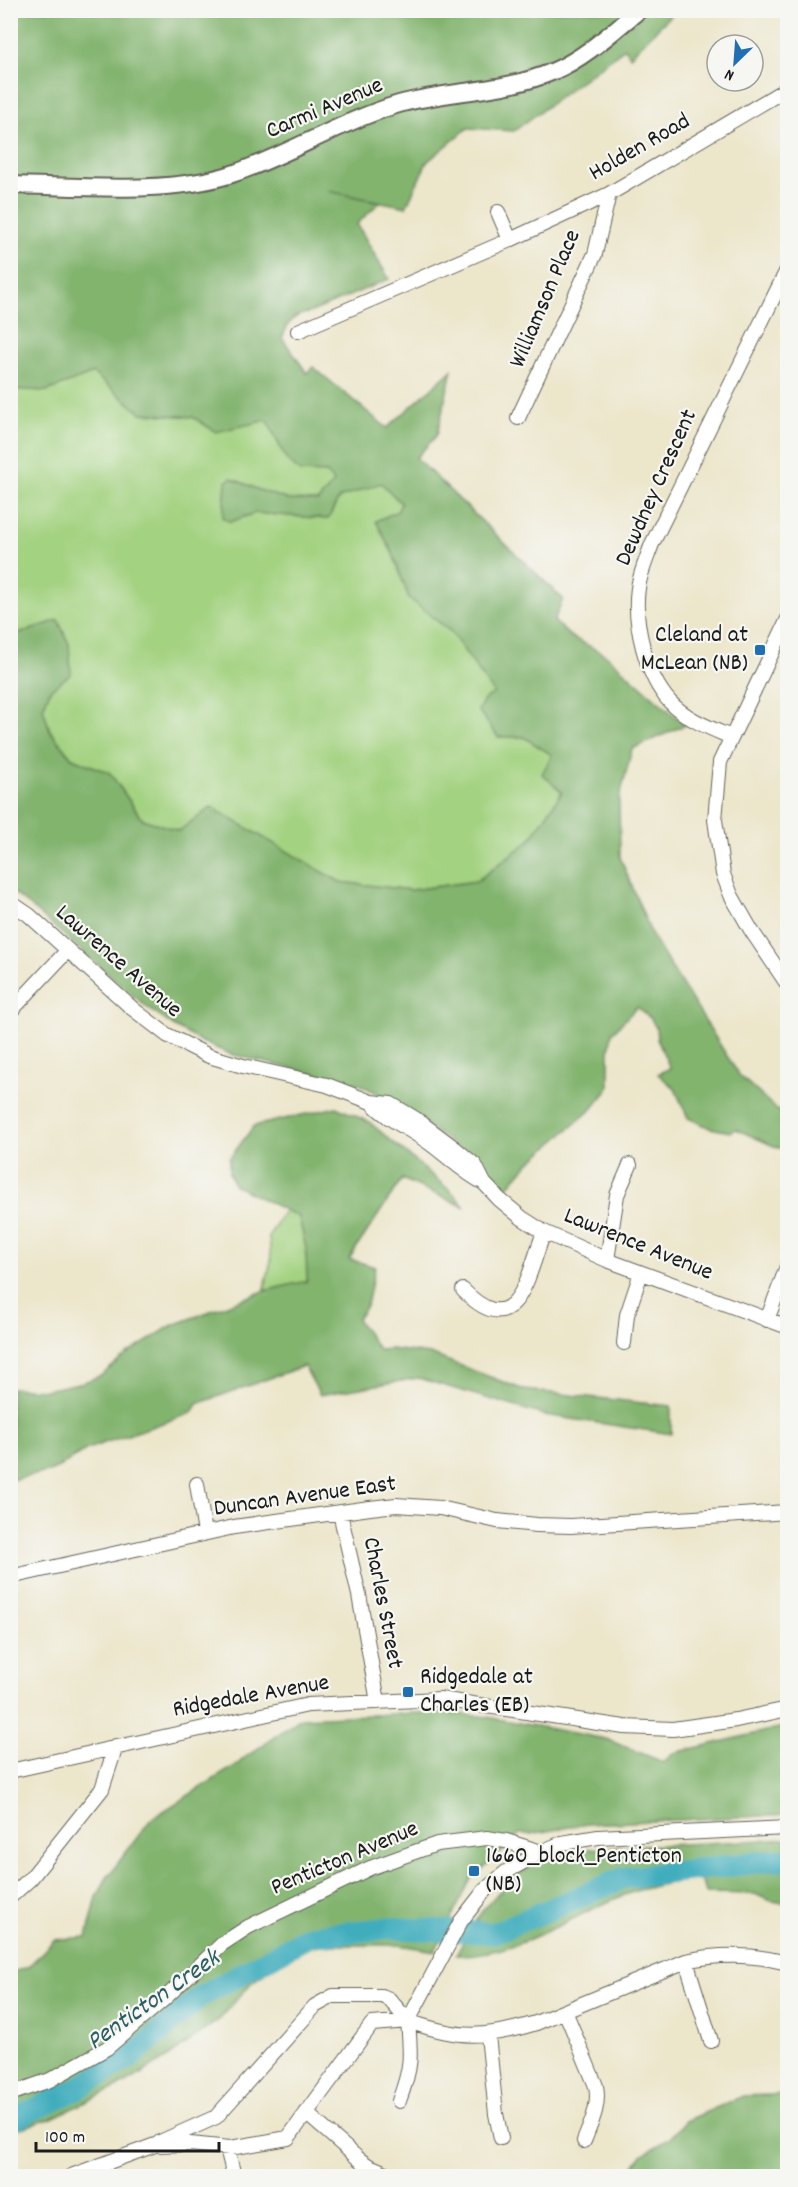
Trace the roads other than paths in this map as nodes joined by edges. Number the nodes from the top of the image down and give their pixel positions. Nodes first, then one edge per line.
1 (639, 10) edge
2 (788, 87) edge
3 (10, 185) edge
4 (609, 194) junction
5 (498, 212) dead end
6 (510, 240) junction
7 (788, 268) edge
8 (298, 331) dead end
9 (518, 418) dead end
10 (788, 620) edge
11 (774, 647) junction
12 (788, 653) edge
13 (731, 737) junction
14 (10, 902) edge
15 (68, 950) junction
16 (788, 985) edge
17 (10, 1012) edge
18 (630, 1165) dead end
19 (544, 1232) junction
20 (607, 1260) junction
21 (788, 1264) edge
22 (641, 1273) junction
23 (463, 1290) dead end
24 (767, 1320) junction
25 (788, 1327) edge
26 (624, 1343) dead end
27 (197, 1484) dead end
28 (788, 1512) edge
29 (340, 1513) junction
30 (205, 1533) junction
31 (10, 1577) edge
32 (378, 1702) junction
33 (788, 1709) edge
34 (116, 1746) junction
35 (10, 1771) edge
36 (788, 1828) edge
37 (541, 1851) junction
38 (10, 1898) edge
39 (686, 1961) junction
40 (788, 1963) edge
41 (565, 2011) junction
42 (408, 2020) junction
43 (488, 2034) junction
44 (711, 2042) dead end
45 (10, 2094) edge
46 (399, 2101) dead end
47 (306, 2113) junction
48 (501, 2138) dead end
49 (584, 2141) dead end
50 (155, 2145) junction
51 (227, 2148) junction
52 (71, 2176) edge
53 (234, 2176) edge
54 (393, 2176) edge

1 - 3 street, Carmi Avenue
2 - 4 street, Holden Road
4 - 6 street, Holden Road
4 - 9 street, Williamson Place
5 - 6 street
6 - 8 street, Holden Road
7 - 13 street, Dewdney Crescent
10 - 11 street
11 - 12 street
11 - 13 street
13 - 16 street
14 - 15 street, Lawrence Avenue
15 - 17 street
15 - 19 street, Lawrence Avenue
18 - 20 street
19 - 20 street, Lawrence Avenue
19 - 23 street
20 - 22 street, Lawrence Avenue
21 - 24 street
22 - 24 street, Lawrence Avenue
22 - 26 street
24 - 25 street, Lawrence Avenue
27 - 30 street
28 - 29 street, Duncan Avenue East
29 - 30 street, Duncan Avenue East
29 - 32 street, Charles Street
30 - 31 street, Duncan Avenue East
32 - 33 street, Ridgedale Avenue
32 - 34 street, Ridgedale Avenue
34 - 35 street, Ridgedale Avenue
34 - 38 street
36 - 37 street
37 - 42 street
37 - 45 street, Penticton Avenue
39 - 40 street
39 - 41 street
39 - 44 street
41 - 43 street
41 - 49 street
42 - 43 street
42 - 46 street
42 - 47 street
42 - 50 street
43 - 48 street
47 - 51 street
47 - 54 street
50 - 51 street
50 - 52 street
51 - 53 street

